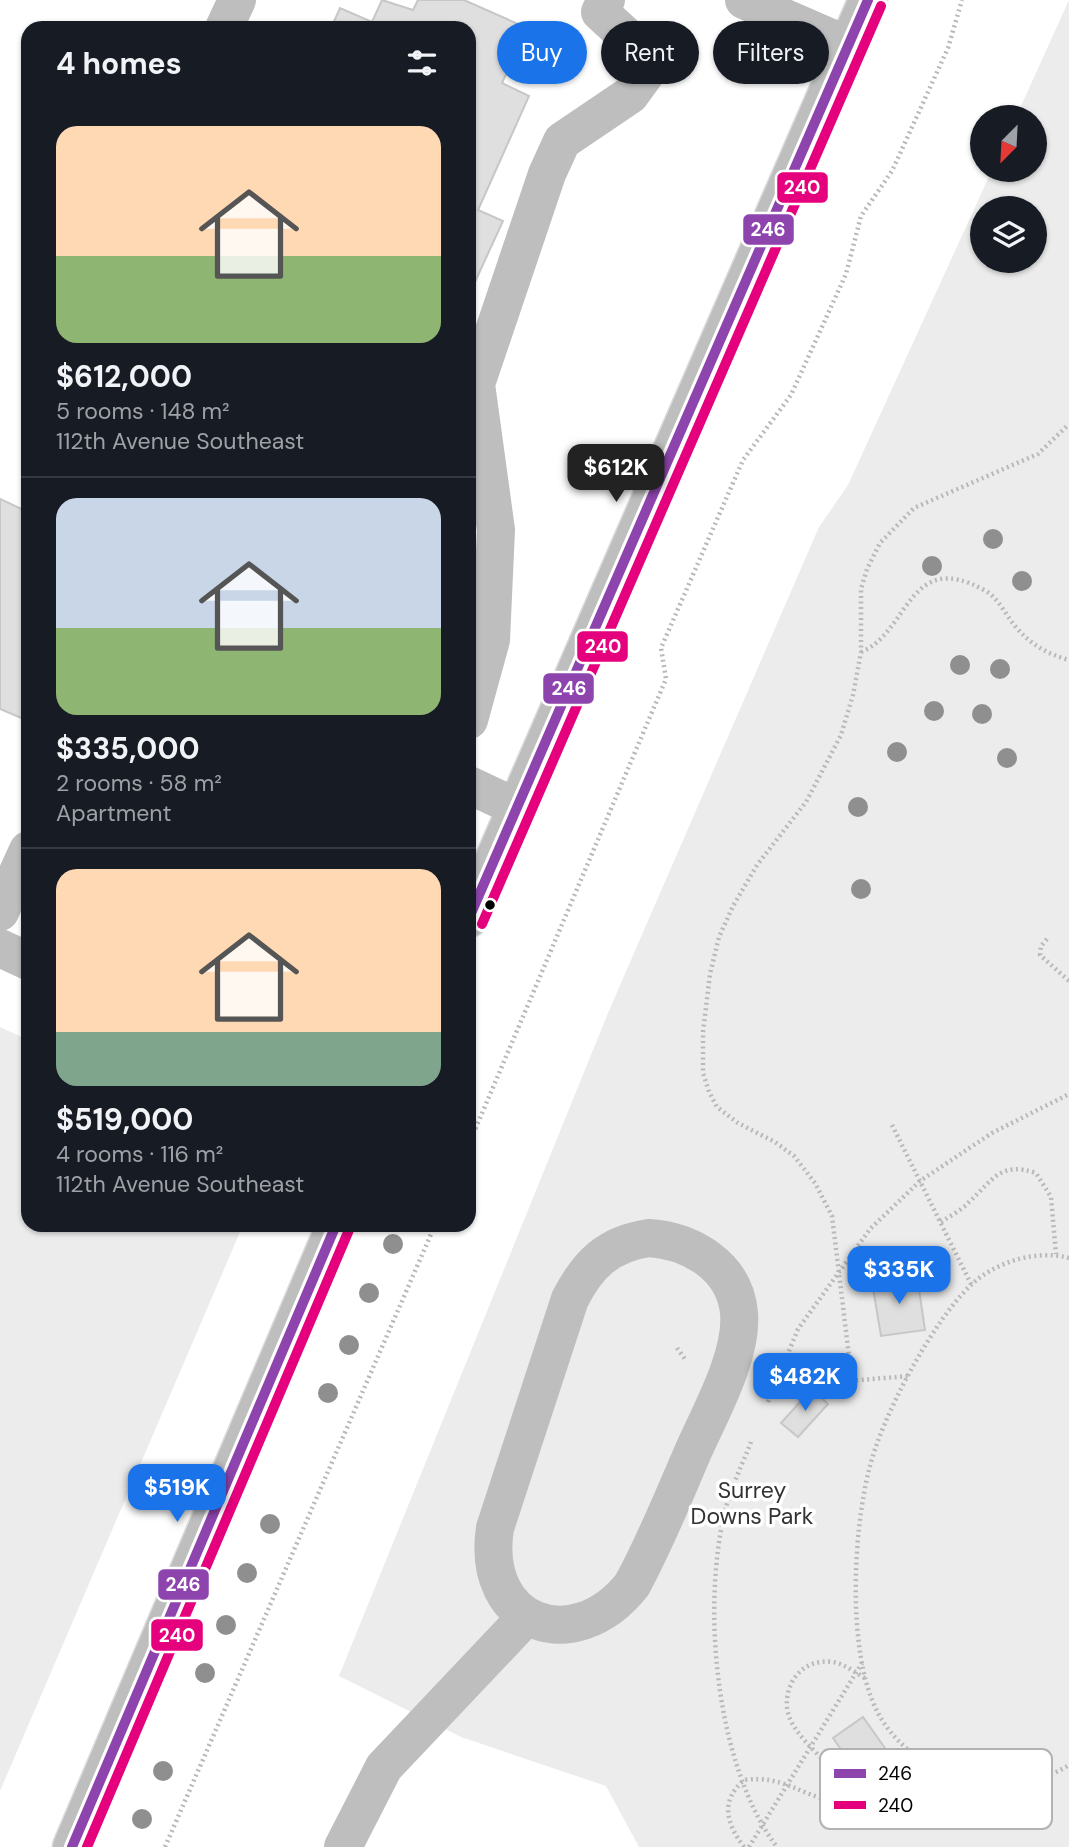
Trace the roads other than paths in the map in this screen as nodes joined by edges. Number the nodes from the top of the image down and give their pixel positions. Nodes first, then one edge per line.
1 (237, 0) edge
2 (606, 0) edge
3 (868, 0) edge
4 (756, 6) edge
5 (227, 21) edge
6 (847, 45) junction
7 (476, 376) edge
8 (476, 411) edge
9 (476, 694) edge
10 (476, 788) edge
11 (516, 807) junction
12 (21, 866) edge
13 (476, 901) edge
14 (0, 912) edge
15 (0, 948) edge
16 (21, 958) edge
17 (333, 1232) edge
18 (526, 1617) junction
19 (72, 1847) edge
20 (343, 1847) edge

1 - 5 main road
2 - 7 main road
3 - 6 main road
4 - 6 main road
6 - 11 main road
8 - 9 main road
10 - 11 main road
11 - 13 main road
12 - 14 main road
15 - 16 main road
17 - 19 main road
18 - 18 main road
18 - 20 main road

